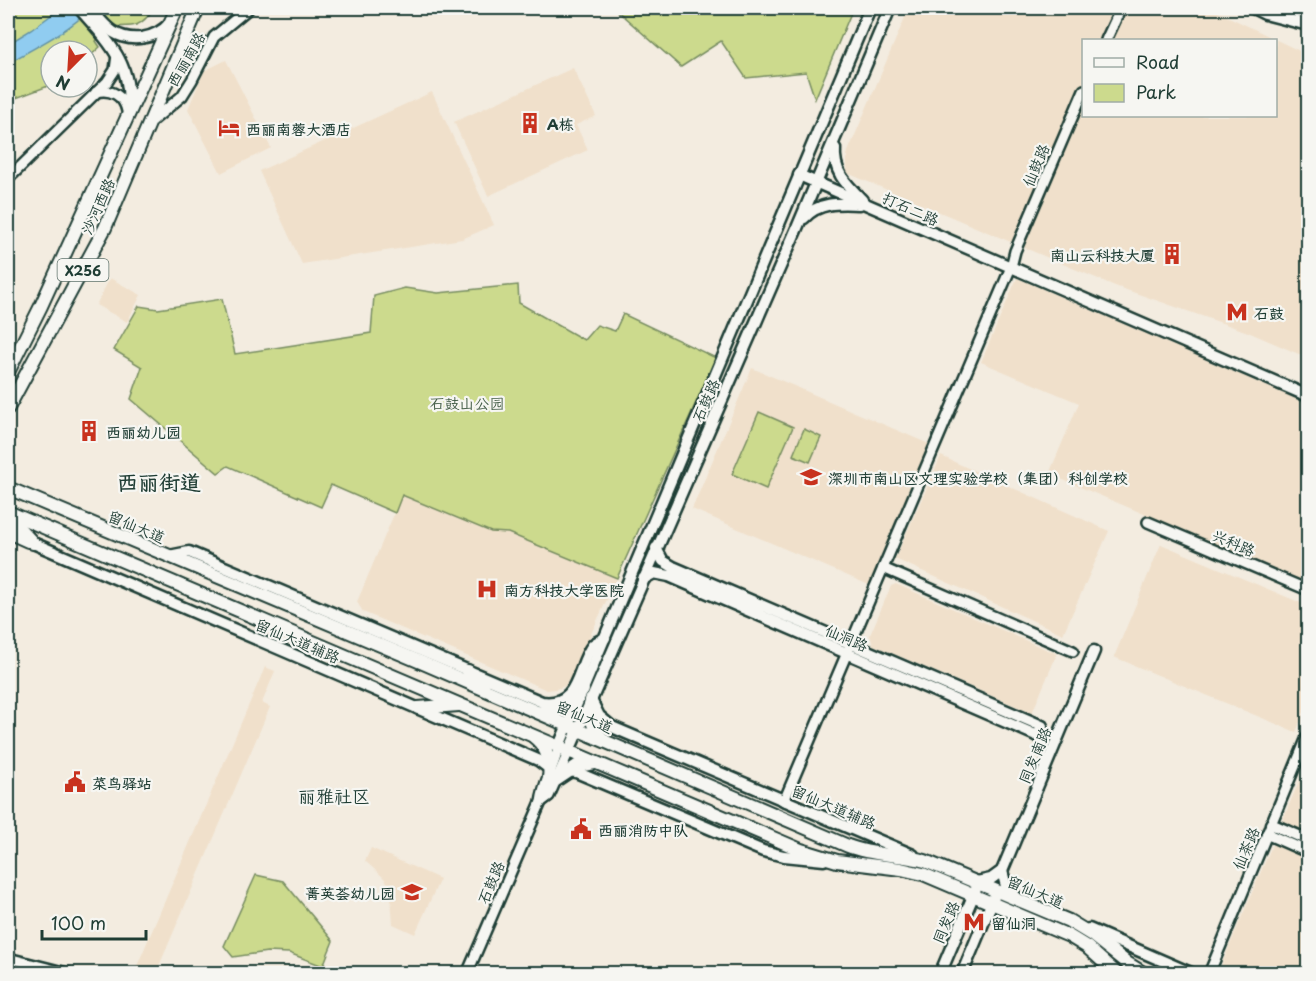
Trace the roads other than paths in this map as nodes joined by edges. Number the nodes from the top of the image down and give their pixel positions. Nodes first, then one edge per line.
1 (79, 8) edge
2 (90, 8) edge
3 (177, 8) edge
4 (198, 8) edge
5 (249, 8) edge
6 (870, 8) edge
7 (890, 8) edge
8 (1120, 8) edge
9 (1253, 8) edge
10 (1281, 8) edge
11 (1308, 15) edge
12 (172, 20) junction
13 (1308, 24) edge
14 (103, 29) junction
15 (1106, 39) edge
16 (117, 54) junction
17 (99, 89) edge
18 (99, 91) edge
19 (1082, 92) edge
20 (89, 99) edge
21 (126, 120) junction
22 (147, 125) junction
23 (836, 138) junction
24 (799, 175) junction
25 (8, 179) edge
26 (817, 183) junction
27 (867, 205) junction
28 (797, 228) junction
29 (1011, 267) junction
30 (8, 372) edge
31 (1308, 396) edge
32 (8, 408) edge
33 (8, 488) edge
34 (8, 514) edge
35 (1148, 522) dead end
36 (8, 532) edge
37 (33, 543) junction
38 (656, 548) junction
39 (169, 556) junction
40 (884, 568) junction
41 (643, 579) junction
42 (1308, 590) edge
43 (605, 638) junction
44 (849, 649) junction
45 (1073, 651) dead end
46 (1094, 651) dead end
47 (468, 671) junction
48 (493, 693) junction
49 (587, 695) junction
50 (461, 705) junction
51 (418, 708) junction
52 (533, 711) junction
53 (573, 728) junction
54 (1040, 731) dead end
55 (528, 733) junction
56 (1308, 735) edge
57 (613, 745) junction
58 (564, 748) junction
59 (601, 764) junction
60 (661, 766) junction
61 (568, 771) junction
62 (720, 774) junction
63 (552, 776) junction
64 (649, 785) junction
65 (784, 801) junction
66 (684, 818) junction
67 (1269, 829) junction
68 (1308, 840) edge
69 (1308, 852) edge
70 (837, 861) junction
71 (936, 865) junction
72 (1002, 871) junction
73 (976, 887) junction
74 (997, 891) junction
75 (1019, 900) junction
76 (992, 903) junction
77 (1069, 921) junction
78 (8, 958) edge
79 (1144, 973) edge
80 (71, 974) edge
81 (467, 974) edge
82 (940, 974) edge
83 (962, 974) edge
84 (1117, 974) edge
85 (1193, 974) edge
86 (1209, 974) edge

1 - 14 main road
2 - 14 main road
3 - 12 main road, 沙河西路 / X256
4 - 22 main road, 沙河西路 / X256
5 - 22 street, 西丽南路
6 - 24 main road, 石鼓路
7 - 23 main road, 石鼓路
8 - 15 street
9 - 13 main road
10 - 11 main road
12 - 14 main road
12 - 21 main road, 沙河西路 / X256
14 - 16 main road
16 - 17 street
16 - 21 main road
18 - 21 street
19 - 29 street, 仙鼓路
20 - 25 street
21 - 30 main road, 沙河西路 / X256
22 - 32 main road, 沙河西路 / X256
23 - 26 main road, 石鼓路
23 - 27 main road
24 - 26 main road, 打石二路
24 - 43 main road, 石鼓路
26 - 27 main road, 打石二路
26 - 28 main road, 石鼓路
27 - 28 main road
27 - 29 main road, 打石二路
28 - 38 main road, 石鼓路
29 - 31 main road, 打石二路
29 - 40 street, 仙鼓路
33 - 39 main road, 留仙大道
34 - 37 main road
34 - 50 main road, 留仙大道
35 - 42 street, 兴科路
36 - 37 main road
37 - 51 main road, 留仙大道辅路
38 - 41 main road, 石鼓路
38 - 44 main road, 仙洞路
39 - 47 main road
39 - 48 main road, 留仙大道
40 - 44 street, 仙鼓路
40 - 45 street
41 - 44 main road, 仙洞路
41 - 49 main road, 石鼓路
43 - 47 main road
43 - 49 main road, 石鼓路
44 - 54 main road, 仙洞路
44 - 65 street, 仙鼓路
46 - 72 main road, 同发南路
47 - 48 main road
48 - 52 main road, 留仙大道
49 - 52 main road
49 - 53 main road, 石鼓路
49 - 57 main road
49 - 62 main road, 留仙大道辅路
50 - 51 main road
50 - 55 main road, 留仙大道
51 - 63 main road, 留仙大道辅路
52 - 53 main road, 留仙大道
53 - 57 main road, 留仙大道
53 - 58 main road, 石鼓路
55 - 58 main road, 留仙大道
55 - 63 main road
56 - 67 street, 仙茶路
57 - 60 main road, 留仙大道
58 - 59 main road, 留仙大道
58 - 63 street, 石鼓路
59 - 61 main road
59 - 64 main road, 留仙大道
60 - 62 main road
60 - 71 main road, 留仙大道
61 - 63 main road
61 - 66 main road
62 - 65 main road, 留仙大道辅路
63 - 81 street, 石鼓路
64 - 66 main road
64 - 70 main road, 留仙大道
65 - 71 main road, 留仙大道辅路
66 - 70 main road
67 - 68 main road
67 - 69 main road
67 - 86 street, 仙茶路
70 - 73 main road, 留仙大道
71 - 73 main road, 留仙大道
72 - 73 main road
72 - 75 main road
73 - 74 main road, 留仙大道
73 - 76 main road, 留仙大道
73 - 82 main road, 同发路
74 - 75 main road, 留仙大道
74 - 76 main road
75 - 77 main road, 留仙大道
76 - 83 main road
76 - 84 main road, 留仙大道
77 - 79 main road, 留仙大道
77 - 85 main road
78 - 80 street

